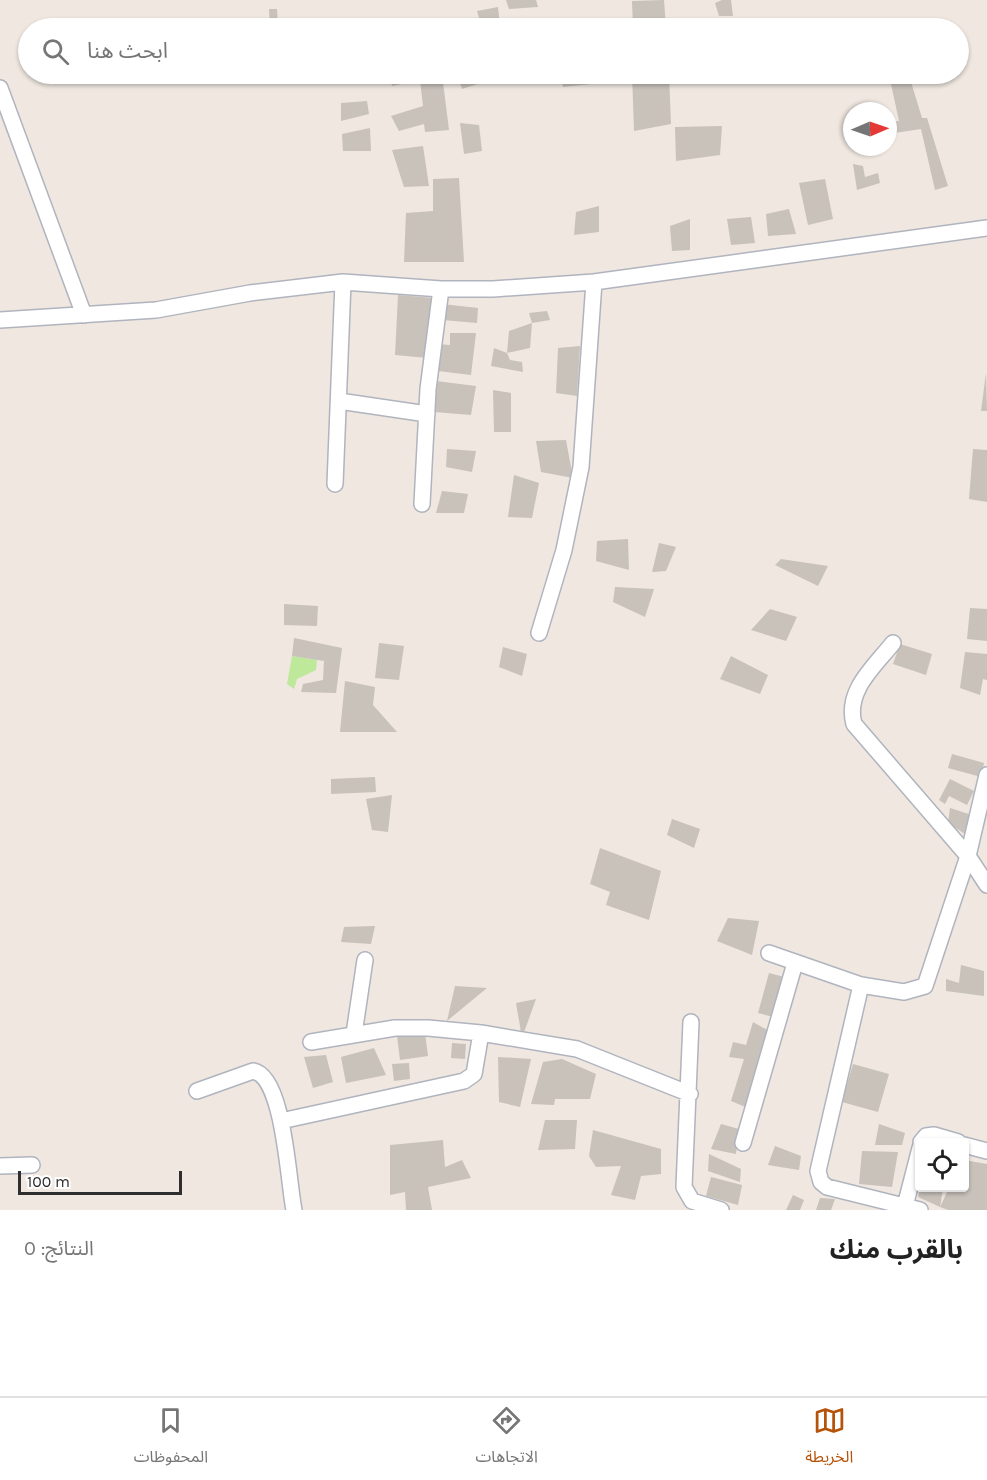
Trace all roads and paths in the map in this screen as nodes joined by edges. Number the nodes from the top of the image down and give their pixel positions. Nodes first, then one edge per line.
1 (0, 88) edge
2 (987, 228) edge
3 (343, 282) junction
4 (594, 282) junction
5 (441, 289) junction
6 (84, 315) junction
7 (0, 320) edge
8 (339, 401) junction
9 (427, 414) junction
10 (335, 484) dead end
11 (422, 504) dead end
12 (539, 633) dead end
13 (893, 644) dead end
14 (987, 775) edge
15 (968, 856) junction
16 (987, 885) edge
17 (769, 953) dead end
18 (365, 960) dead end
19 (795, 963) junction
20 (861, 985) junction
21 (691, 1022) dead end
22 (481, 1033) junction
23 (354, 1034) junction
24 (311, 1042) dead end
25 (197, 1091) dead end
26 (690, 1094) junction
27 (281, 1121) junction
28 (925, 1138) edge
29 (943, 1138) edge
30 (743, 1143) dead end
31 (969, 1146) edge
32 (987, 1147) edge
33 (987, 1151) edge
34 (32, 1165) dead end
35 (0, 1166) edge
36 (915, 1178) edge
37 (910, 1208) edge
38 (294, 1210) edge
39 (721, 1210) edge

1 - 6 street
2 - 4 street
3 - 5 street
3 - 6 street
3 - 8 street
4 - 5 street
4 - 12 street
5 - 9 street
6 - 7 street
8 - 9 street
8 - 10 street
9 - 11 street
13 - 15 street
14 - 15 street
15 - 16 street
15 - 20 street
17 - 19 street
18 - 23 street
19 - 20 street
19 - 30 street
20 - 37 street
21 - 26 street
22 - 23 street
22 - 26 street
22 - 27 street
23 - 24 street
25 - 27 street
26 - 39 street
27 - 38 street
28 - 29 street
31 - 33 street
32 - 33 street
34 - 35 street
36 - 37 street

